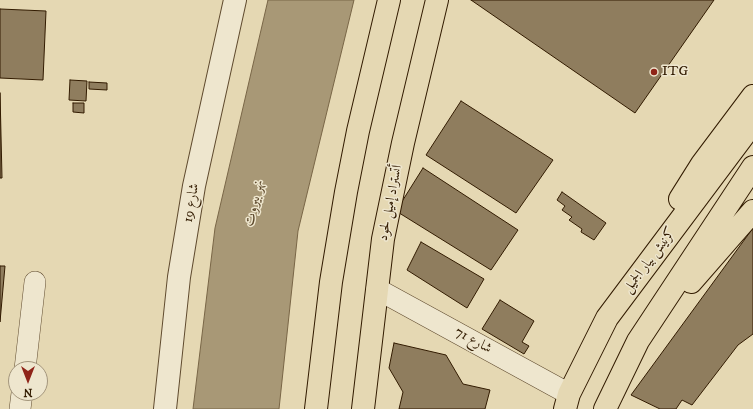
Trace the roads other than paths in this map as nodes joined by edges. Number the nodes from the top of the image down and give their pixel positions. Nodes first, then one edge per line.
1 (235, 0) edge
2 (389, 0) edge
3 (438, 0) edge
4 (753, 96) edge
5 (753, 123) edge
6 (750, 171) edge
7 (753, 211) edge
8 (35, 282) dead end
9 (377, 289) junction
10 (608, 318) junction
11 (638, 341) junction
12 (26, 361) edge
13 (567, 401) edge
14 (165, 409) edge
15 (316, 409) edge
16 (363, 409) edge
17 (605, 409) edge

1 - 14 street, شارع 19
2 - 15 highway
3 - 9 highway, أتستراد إميل لحود
4 - 10 highway
5 - 10 highway, كرنيش بيار الجميل
6 - 11 highway
7 - 11 highway
8 - 12 street
9 - 13 street, شارع 71
9 - 16 highway, أتستراد إميل لحود
10 - 13 highway, كرنيش بيار الجميل
11 - 17 highway

